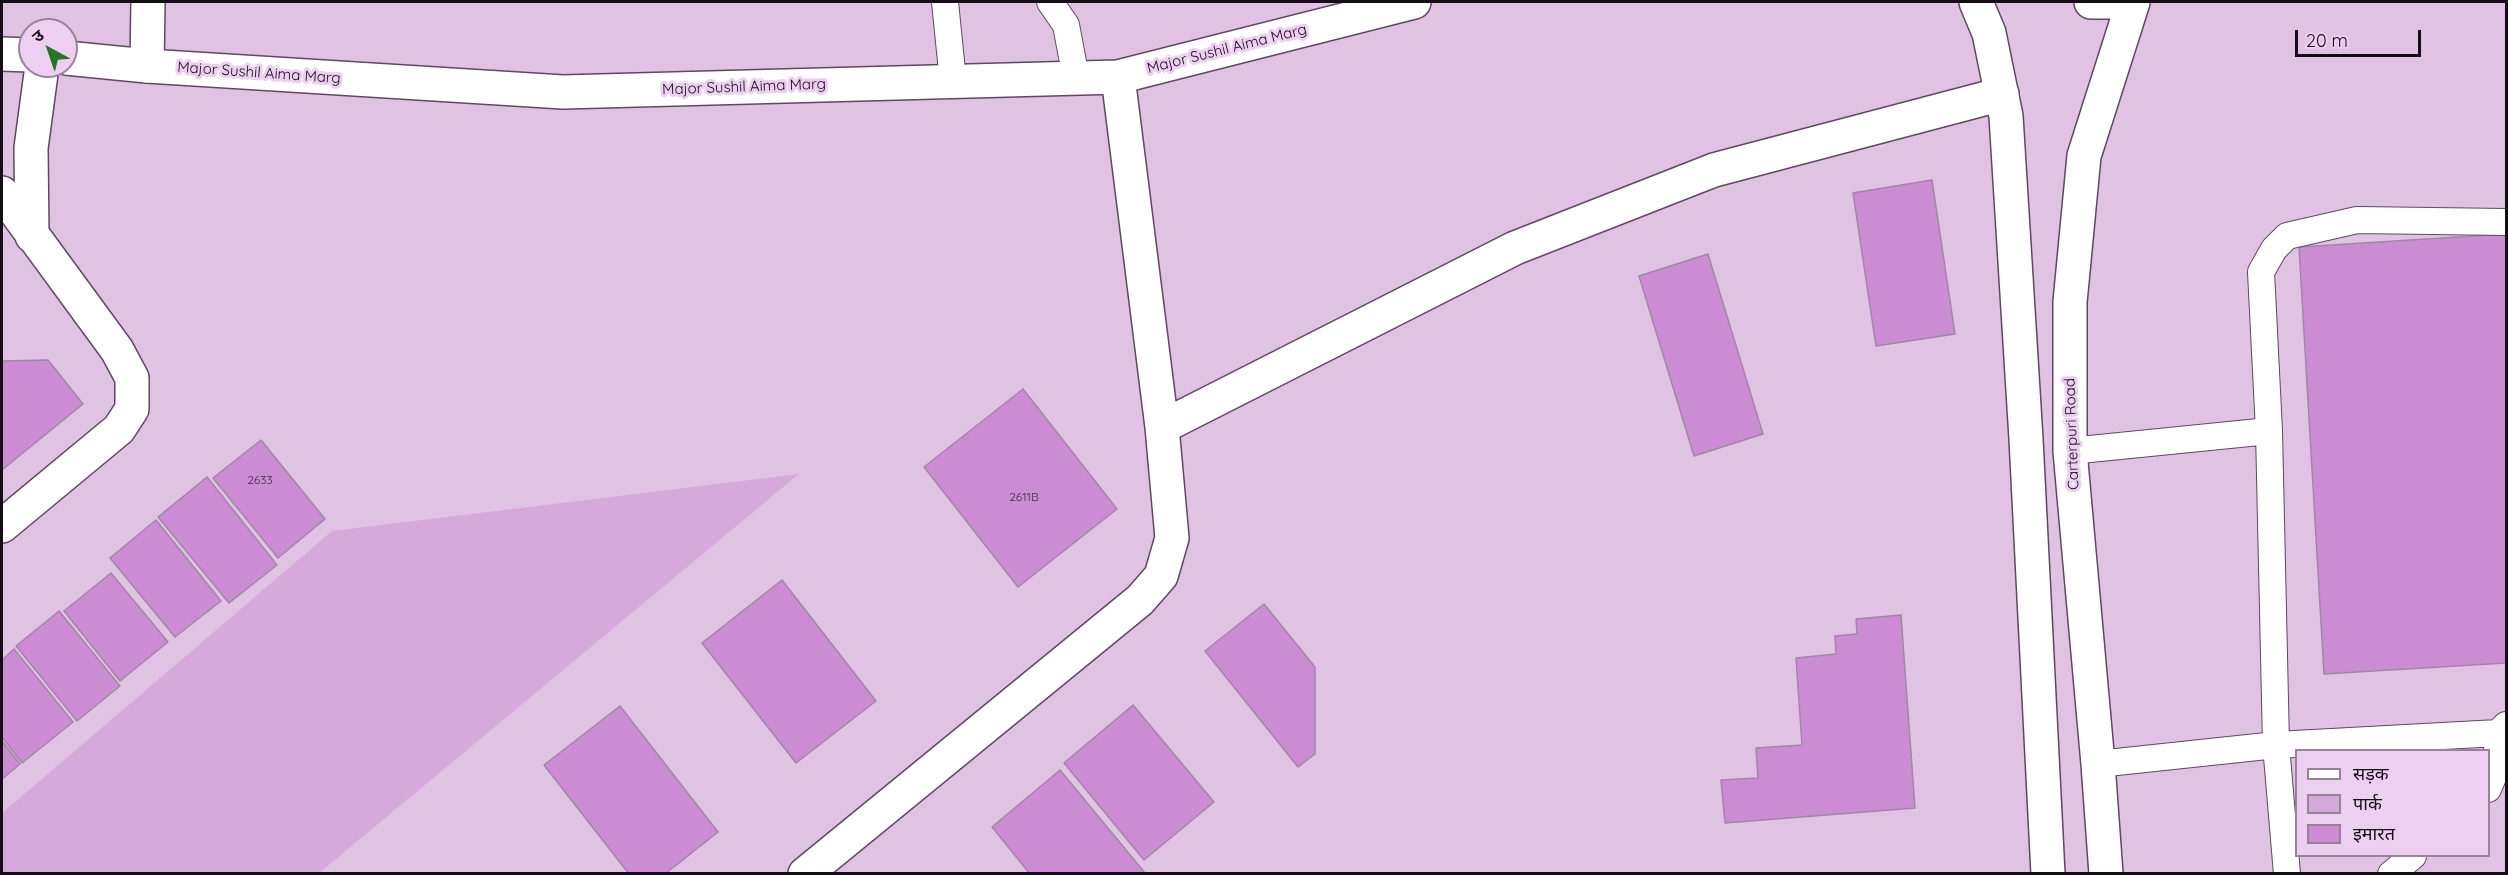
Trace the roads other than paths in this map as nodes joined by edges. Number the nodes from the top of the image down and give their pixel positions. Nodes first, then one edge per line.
1 (148, 2) edge
2 (945, 2) edge
3 (1050, 2) edge
4 (1414, 2) edge
5 (1976, 2) edge
6 (2091, 2) edge
7 (2108, 2) edge
8 (2133, 2) edge
9 (2, 54) edge
10 (18, 55) edge
11 (78, 59) edge
12 (147, 66) junction
13 (1118, 77) junction
14 (40, 78) edge
15 (1076, 78) junction
16 (953, 81) junction
17 (2002, 94) junction
18 (2, 193) edge
19 (2506, 222) edge
20 (32, 236) junction
21 (1162, 427) junction
22 (2269, 431) junction
23 (2070, 451) junction
24 (2, 526) edge
25 (2502, 729) edge
26 (2276, 745) junction
27 (2098, 764) junction
28 (2490, 784) edge
29 (2411, 857) edge
30 (805, 873) edge
31 (2048, 873) edge
32 (2106, 873) edge
33 (2287, 873) edge
34 (2391, 873) edge

1 - 12 street
2 - 16 lane
3 - 15 lane
4 - 13 street, Major Sushil Aima Marg
5 - 17 street
6 - 7 street
8 - 23 street, Carterpuri Road
9 - 10 street
11 - 12 street, Major Sushil Aima Marg
12 - 16 street, Major Sushil Aima Marg
13 - 15 street, Major Sushil Aima Marg
13 - 21 street
14 - 20 street
15 - 16 street, Major Sushil Aima Marg
17 - 21 street
17 - 31 street
18 - 20 street
19 - 22 lane
20 - 24 street
21 - 30 street
22 - 23 lane
22 - 26 lane
23 - 27 street, Carterpuri Road
25 - 26 lane
25 - 28 lane
26 - 27 lane
26 - 33 lane
27 - 32 street, Carterpuri Road
29 - 34 lane

